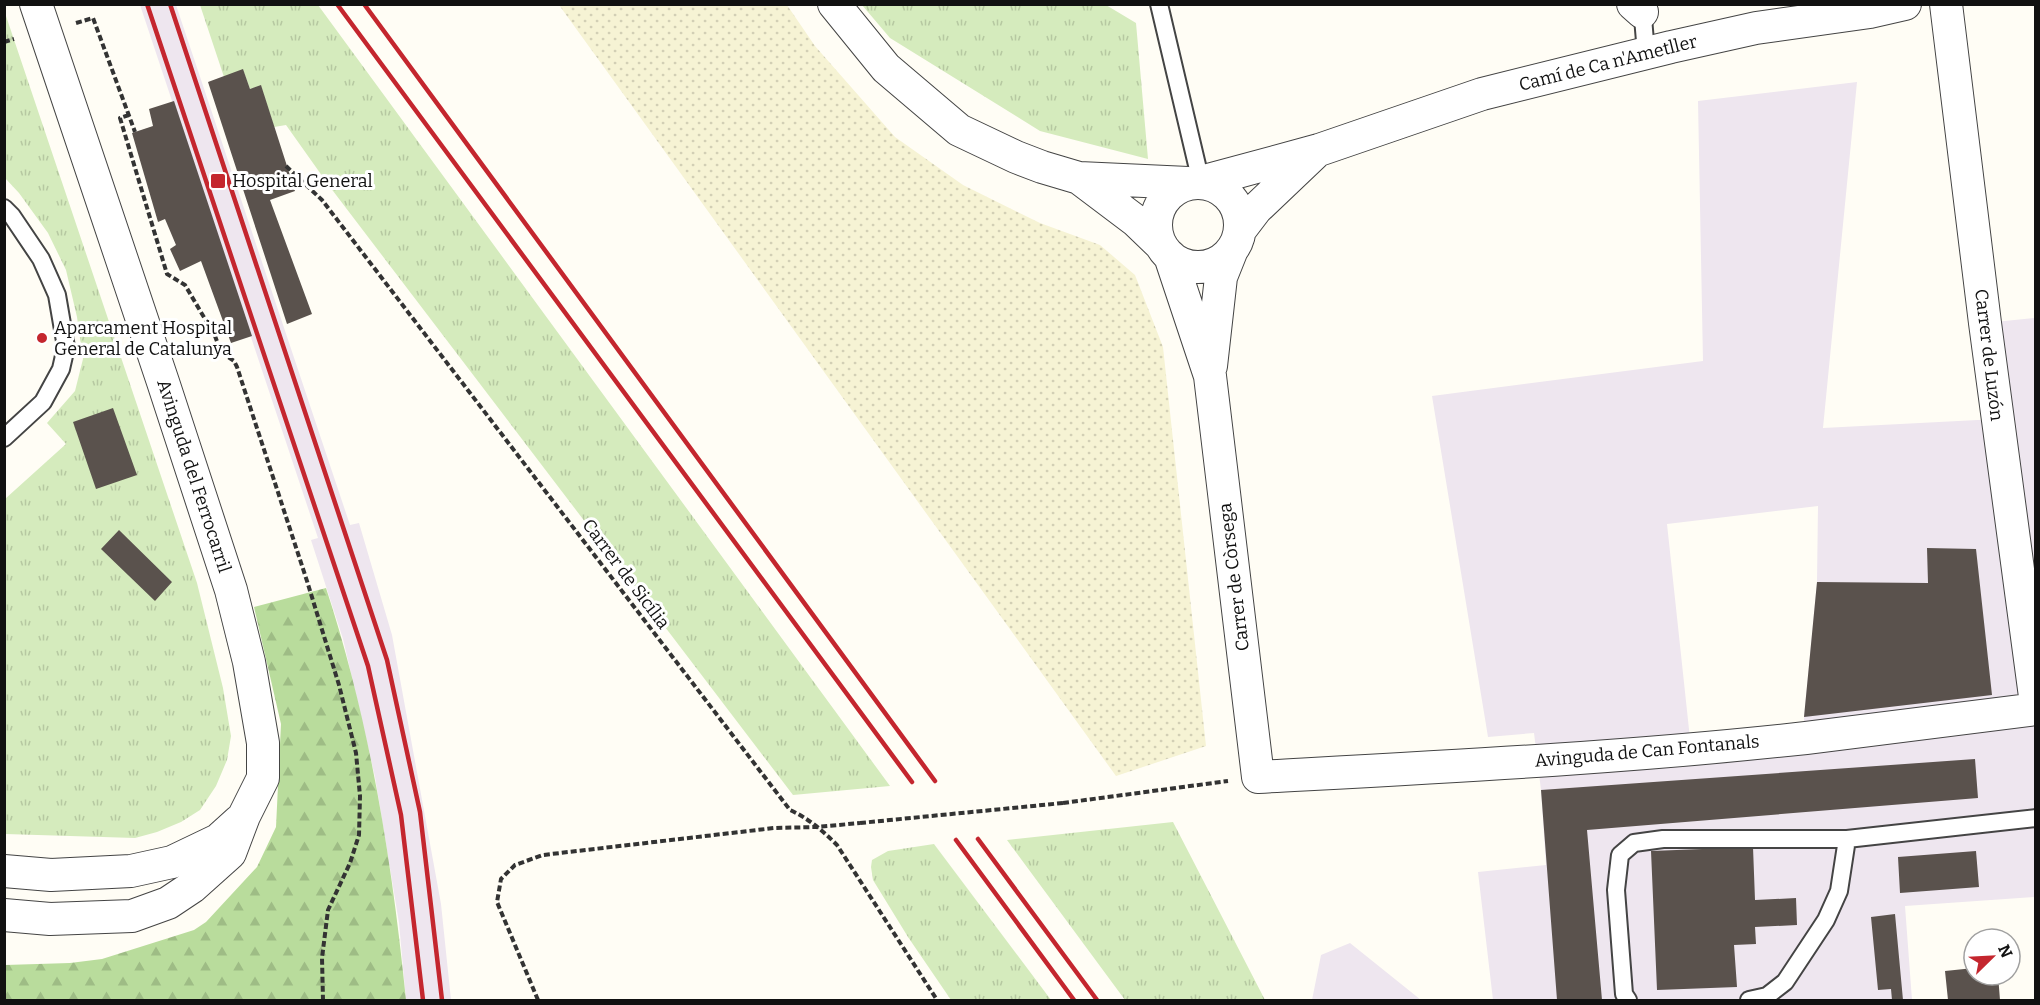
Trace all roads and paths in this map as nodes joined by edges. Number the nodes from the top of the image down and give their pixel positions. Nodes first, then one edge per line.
1 (36, 4) edge
2 (834, 4) edge
3 (1159, 4) edge
4 (1905, 4) edge
5 (1946, 4) edge
6 (1639, 7) edge
7 (72, 24) dead end
8 (14, 39) dead end
9 (4, 42) edge
10 (1646, 53) junction
11 (129, 115) junction
12 (135, 132) dead end
13 (1319, 150) junction
14 (286, 166) dead end
15 (1079, 178) junction
16 (1195, 183) junction
17 (4, 208) edge
18 (1235, 241) junction
19 (1165, 250) junction
20 (1210, 376) junction
21 (4, 438) edge
22 (2036, 704) edge
23 (2036, 709) edge
24 (1258, 777) junction
25 (244, 816) junction
26 (2036, 818) edge
27 (818, 827) junction
28 (1847, 840) junction
29 (4, 871) edge
30 (4, 915) edge
31 (323, 1000) edge
32 (538, 1000) edge
33 (937, 1000) edge
34 (1628, 1000) edge
35 (1749, 1000) edge

1 - 25 street, Avinguda del Ferrocarril
2 - 15 street, Camí de Ca n'Ametller
3 - 16 lane
4 - 10 street, Camí de Ca n'Ametller
5 - 22 street, Carrer de Luzón
6 - 10 lane
7 - 11 path
8 - 9 path
10 - 13 street, Camí de Ca n'Ametller
11 - 12 path
11 - 31 path
13 - 16 street, Camí de Ca n'Ametller
13 - 18 street, Camí de Ca n'Ametller
14 - 27 path, Carrer de Sicília
15 - 16 street, Camí de Ca n'Ametller
15 - 19 street, Camí de Ca n'Ametller
16 - 18 street
16 - 19 street
17 - 21 lane
18 - 19 street
18 - 20 street, Carrer de Còrsega
19 - 20 street, Carrer de Còrsega
20 - 24 street, Carrer de Còrsega
23 - 24 street, Avinguda de Can Fontanals
24 - 27 path, bridge
25 - 29 street
25 - 30 street
26 - 28 lane
27 - 32 path
27 - 33 path, Carrer de Sicília
28 - 34 lane
28 - 35 lane

